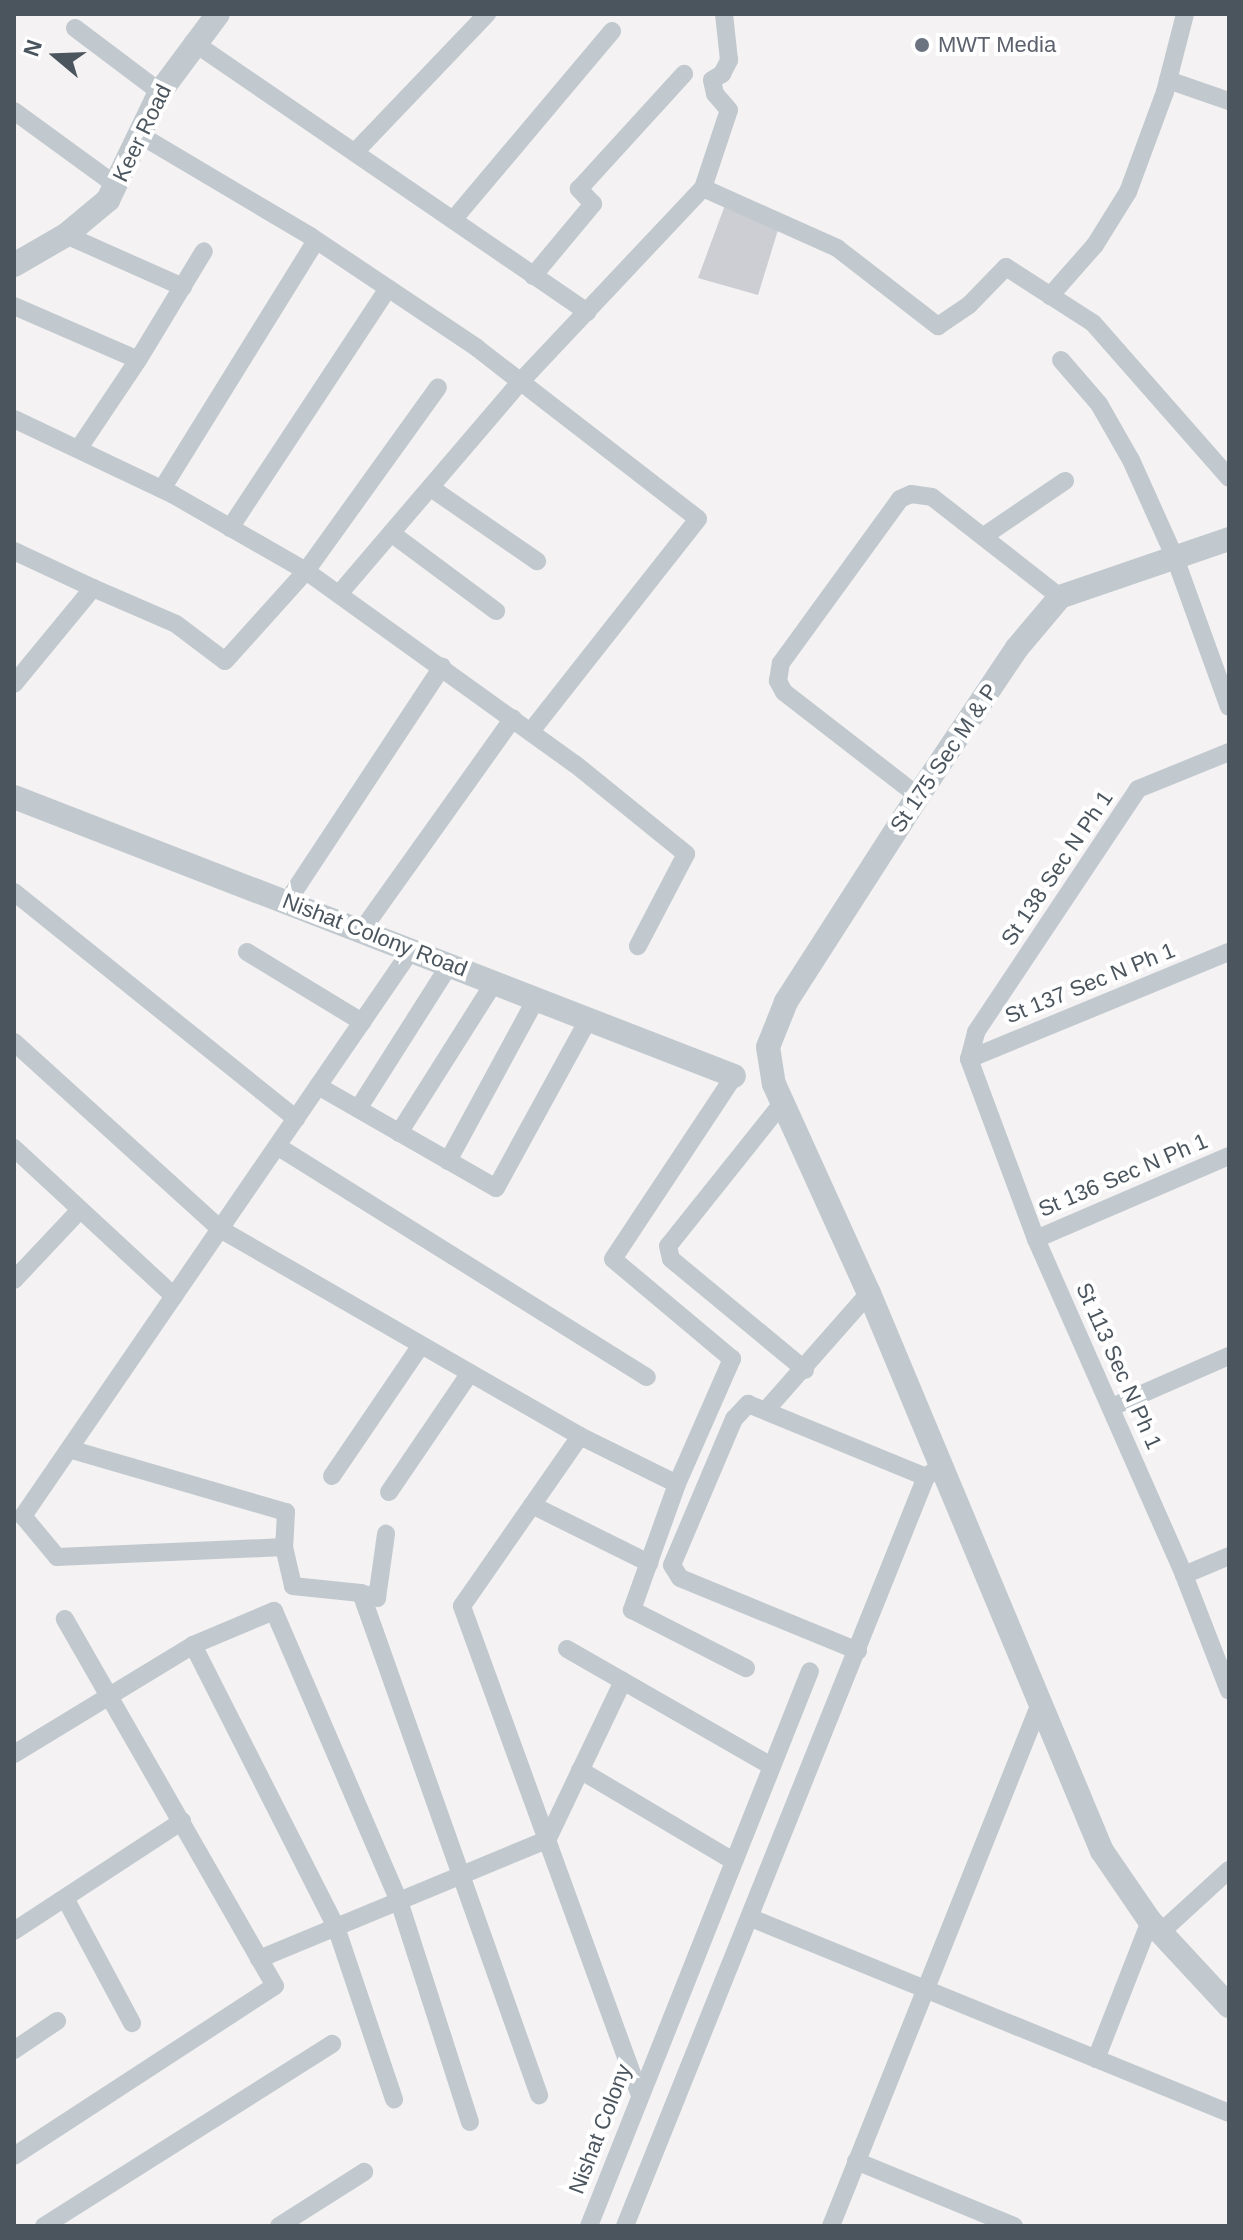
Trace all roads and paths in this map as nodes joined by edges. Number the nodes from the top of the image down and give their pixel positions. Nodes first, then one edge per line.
1 (218, 14) edge
2 (487, 14) edge
3 (724, 14) edge
4 (1185, 14) edge
5 (75, 28) dead end
6 (612, 31) dead end
7 (193, 42) junction
8 (684, 74) dead end
9 (1168, 80) junction
10 (160, 92) junction
11 (1229, 101) edge
12 (14, 111) edge
13 (140, 135) junction
14 (356, 151) junction
15 (117, 186) junction
16 (703, 188) junction
17 (453, 220) junction
18 (66, 235) junction
19 (316, 241) junction
20 (204, 251) dead end
21 (18, 258) edge
22 (533, 276) junction
23 (183, 287) junction
24 (388, 288) junction
25 (1050, 296) junction
26 (14, 306) edge
27 (587, 312) junction
28 (138, 360) junction
29 (1061, 360) dead end
30 (522, 380) junction
31 (438, 387) dead end
32 (14, 419) edge
33 (79, 448) junction
34 (1229, 478) edge
35 (1065, 481) dead end
36 (431, 488) junction
37 (162, 489) junction
38 (230, 528) junction
39 (391, 533) junction
40 (984, 536) junction
41 (1229, 539) edge
42 (14, 551) edge
43 (1175, 558) junction
44 (537, 561) dead end
45 (306, 571) junction
46 (93, 588) junction
47 (339, 594) junction
48 (1060, 597) junction
49 (496, 611) dead end
50 (442, 667) junction
51 (14, 684) edge
52 (1229, 707) edge
53 (513, 718) junction
54 (531, 731) junction
55 (1229, 752) edge
56 (918, 796) junction
57 (14, 797) edge
58 (14, 892) edge
59 (287, 902) junction
60 (362, 930) junction
61 (638, 946) dead end
62 (412, 949) junction
63 (247, 952) dead end
64 (1229, 952) edge
65 (450, 964) junction
66 (495, 981) junction
67 (537, 997) junction
68 (589, 1018) junction
69 (362, 1022) junction
70 (14, 1042) edge
71 (969, 1059) junction
72 (734, 1076) joint
73 (318, 1086) junction
74 (779, 1093) junction
75 (358, 1109) junction
76 (296, 1119) junction
77 (399, 1133) junction
78 (277, 1146) junction
79 (14, 1148) edge
80 (1229, 1156) edge
81 (448, 1161) junction
82 (80, 1210) junction
83 (220, 1229) junction
84 (1036, 1239) junction
85 (14, 1280) edge
86 (869, 1293) junction
87 (174, 1296) junction
88 (421, 1345) junction
89 (1229, 1356) edge
90 (805, 1370) junction
91 (470, 1373) junction
92 (647, 1377) dead end
93 (1112, 1407) junction
94 (766, 1410) junction
95 (580, 1436) junction
96 (69, 1449) junction
97 (934, 1471) junction
98 (332, 1476) dead end
99 (677, 1484) junction
100 (389, 1492) dead end
101 (532, 1505) junction
102 (18, 1512) edge
103 (386, 1534) dead end
104 (284, 1547) junction
105 (1229, 1556) edge
106 (649, 1563) junction
107 (1184, 1575) junction
108 (361, 1593) junction
109 (65, 1619) dead end
110 (193, 1645) junction
111 (567, 1649) dead end
112 (858, 1651) junction
113 (746, 1668) dead end
114 (810, 1671) dead end
115 (623, 1681) junction
116 (1229, 1691) edge
117 (112, 1694) junction
118 (1039, 1706) junction
119 (14, 1754) edge
120 (771, 1766) junction
121 (580, 1770) junction
122 (182, 1821) junction
123 (547, 1840) junction
124 (733, 1861) junction
125 (1229, 1870) edge
126 (464, 1874) junction
127 (65, 1898) junction
128 (399, 1901) junction
129 (751, 1918) junction
130 (336, 1927) junction
131 (1156, 1927) junction
132 (14, 1931) edge
133 (259, 1959) junction
134 (924, 1989) junction
135 (1229, 2006) edge
136 (57, 2021) dead end
137 (132, 2023) dead end
138 (332, 2044) dead end
139 (14, 2050) edge
140 (1096, 2059) junction
141 (639, 2093) junction
142 (539, 2095) dead end
143 (394, 2099) dead end
144 (1229, 2113) edge
145 (470, 2122) dead end
146 (14, 2156) edge
147 (856, 2161) junction
148 (364, 2172) dead end
149 (44, 2226) edge
150 (279, 2226) edge
151 (589, 2226) edge
152 (625, 2226) edge
153 (831, 2226) edge
154 (1014, 2226) edge

1 - 7 street, Keer Road
2 - 14 street
3 - 16 street
4 - 9 street
5 - 10 street
6 - 17 street
7 - 10 street, Keer Road
7 - 14 street
8 - 22 street
9 - 11 street
9 - 25 street
10 - 13 street, Keer Road
12 - 15 street
13 - 15 street, Keer Road
13 - 19 street
14 - 17 street
15 - 18 street, Keer Road
16 - 25 street
16 - 27 street
17 - 22 street
18 - 21 street, Keer Road
18 - 23 street
19 - 24 street
19 - 37 street
20 - 23 street
22 - 27 street
23 - 28 street
24 - 30 street
24 - 38 street
25 - 34 street
26 - 28 street
27 - 30 street
28 - 33 street
29 - 43 street
30 - 36 street
30 - 54 street
31 - 45 street
32 - 33 street
33 - 37 street
35 - 40 street
36 - 39 street
36 - 44 street
37 - 38 street
38 - 45 street
39 - 47 street
39 - 49 street
40 - 48 street
40 - 56 street
41 - 43 street
42 - 46 street
43 - 48 street
43 - 52 street
45 - 46 street
45 - 47 street
46 - 51 street
47 - 50 street
48 - 56 street, St 175 Sec M & P
50 - 53 street
50 - 59 street
53 - 54 street
53 - 60 street
54 - 61 street
55 - 71 street, St 138 Sec N Ph 1
56 - 74 street, St 175 Sec M & P
57 - 59 street, Nishat Colony Road
58 - 76 street
59 - 60 street, Nishat Colony Road
60 - 62 street, Nishat Colony Road
62 - 65 street, Nishat Colony Road
62 - 69 street
63 - 69 street
64 - 71 street, St 137 Sec N Ph 1
65 - 66 street, Nishat Colony Road
65 - 75 street
66 - 67 street, Nishat Colony Road
66 - 77 street
67 - 68 street, Nishat Colony Road
67 - 81 street
68 - 72 street, Nishat Colony Road
68 - 81 street
69 - 73 street
70 - 83 street
71 - 84 street, St 113 Sec N Ph 1
72 - 99 street
73 - 75 street
73 - 76 street
74 - 86 street, St 175 Sec M & P
74 - 90 street
75 - 77 street
76 - 78 street
77 - 81 street
78 - 83 street
78 - 92 street
79 - 82 street
80 - 84 street, St 136 Sec N Ph 1
82 - 85 street
82 - 87 street
83 - 87 street
83 - 88 street
84 - 93 street, St 113 Sec N Ph 1
86 - 90 street
86 - 97 street, St 175 Sec M & P
87 - 96 street
88 - 91 street
88 - 98 street
89 - 93 street
90 - 94 street
91 - 95 street
91 - 100 street
93 - 107 street, St 113 Sec N Ph 1
94 - 97 street
94 - 112 street
95 - 99 street
95 - 101 street
96 - 102 street
96 - 104 street
97 - 112 street
97 - 118 street, St 175 Sec M & P
99 - 106 street
101 - 106 street
101 - 123 street
102 - 104 street
103 - 108 street
104 - 108 street
105 - 107 street
106 - 113 street
107 - 116 street, St 113 Sec N Ph 1
108 - 126 street
109 - 117 street
110 - 117 street
110 - 128 street
110 - 130 street
111 - 115 street
112 - 129 street
114 - 120 street, Nishat Colony
115 - 120 street
115 - 121 street
117 - 119 street
117 - 122 street
118 - 131 street, St 175 Sec M & P
118 - 134 street
120 - 124 street, Nishat Colony
121 - 123 street
121 - 124 street
122 - 127 street
122 - 133 street
123 - 126 street
123 - 141 street
124 - 141 street, Nishat Colony
125 - 131 street
126 - 128 street
126 - 142 street
127 - 132 street
127 - 137 street
128 - 130 street
128 - 145 street
129 - 134 street
129 - 152 street
130 - 133 street
130 - 143 street
131 - 135 street, St 175 Sec M & P
131 - 140 street
133 - 146 street
134 - 140 street
134 - 147 street
136 - 139 street
138 - 149 street
140 - 144 street
141 - 151 street, Nishat Colony
147 - 153 street
147 - 154 street
148 - 150 street

